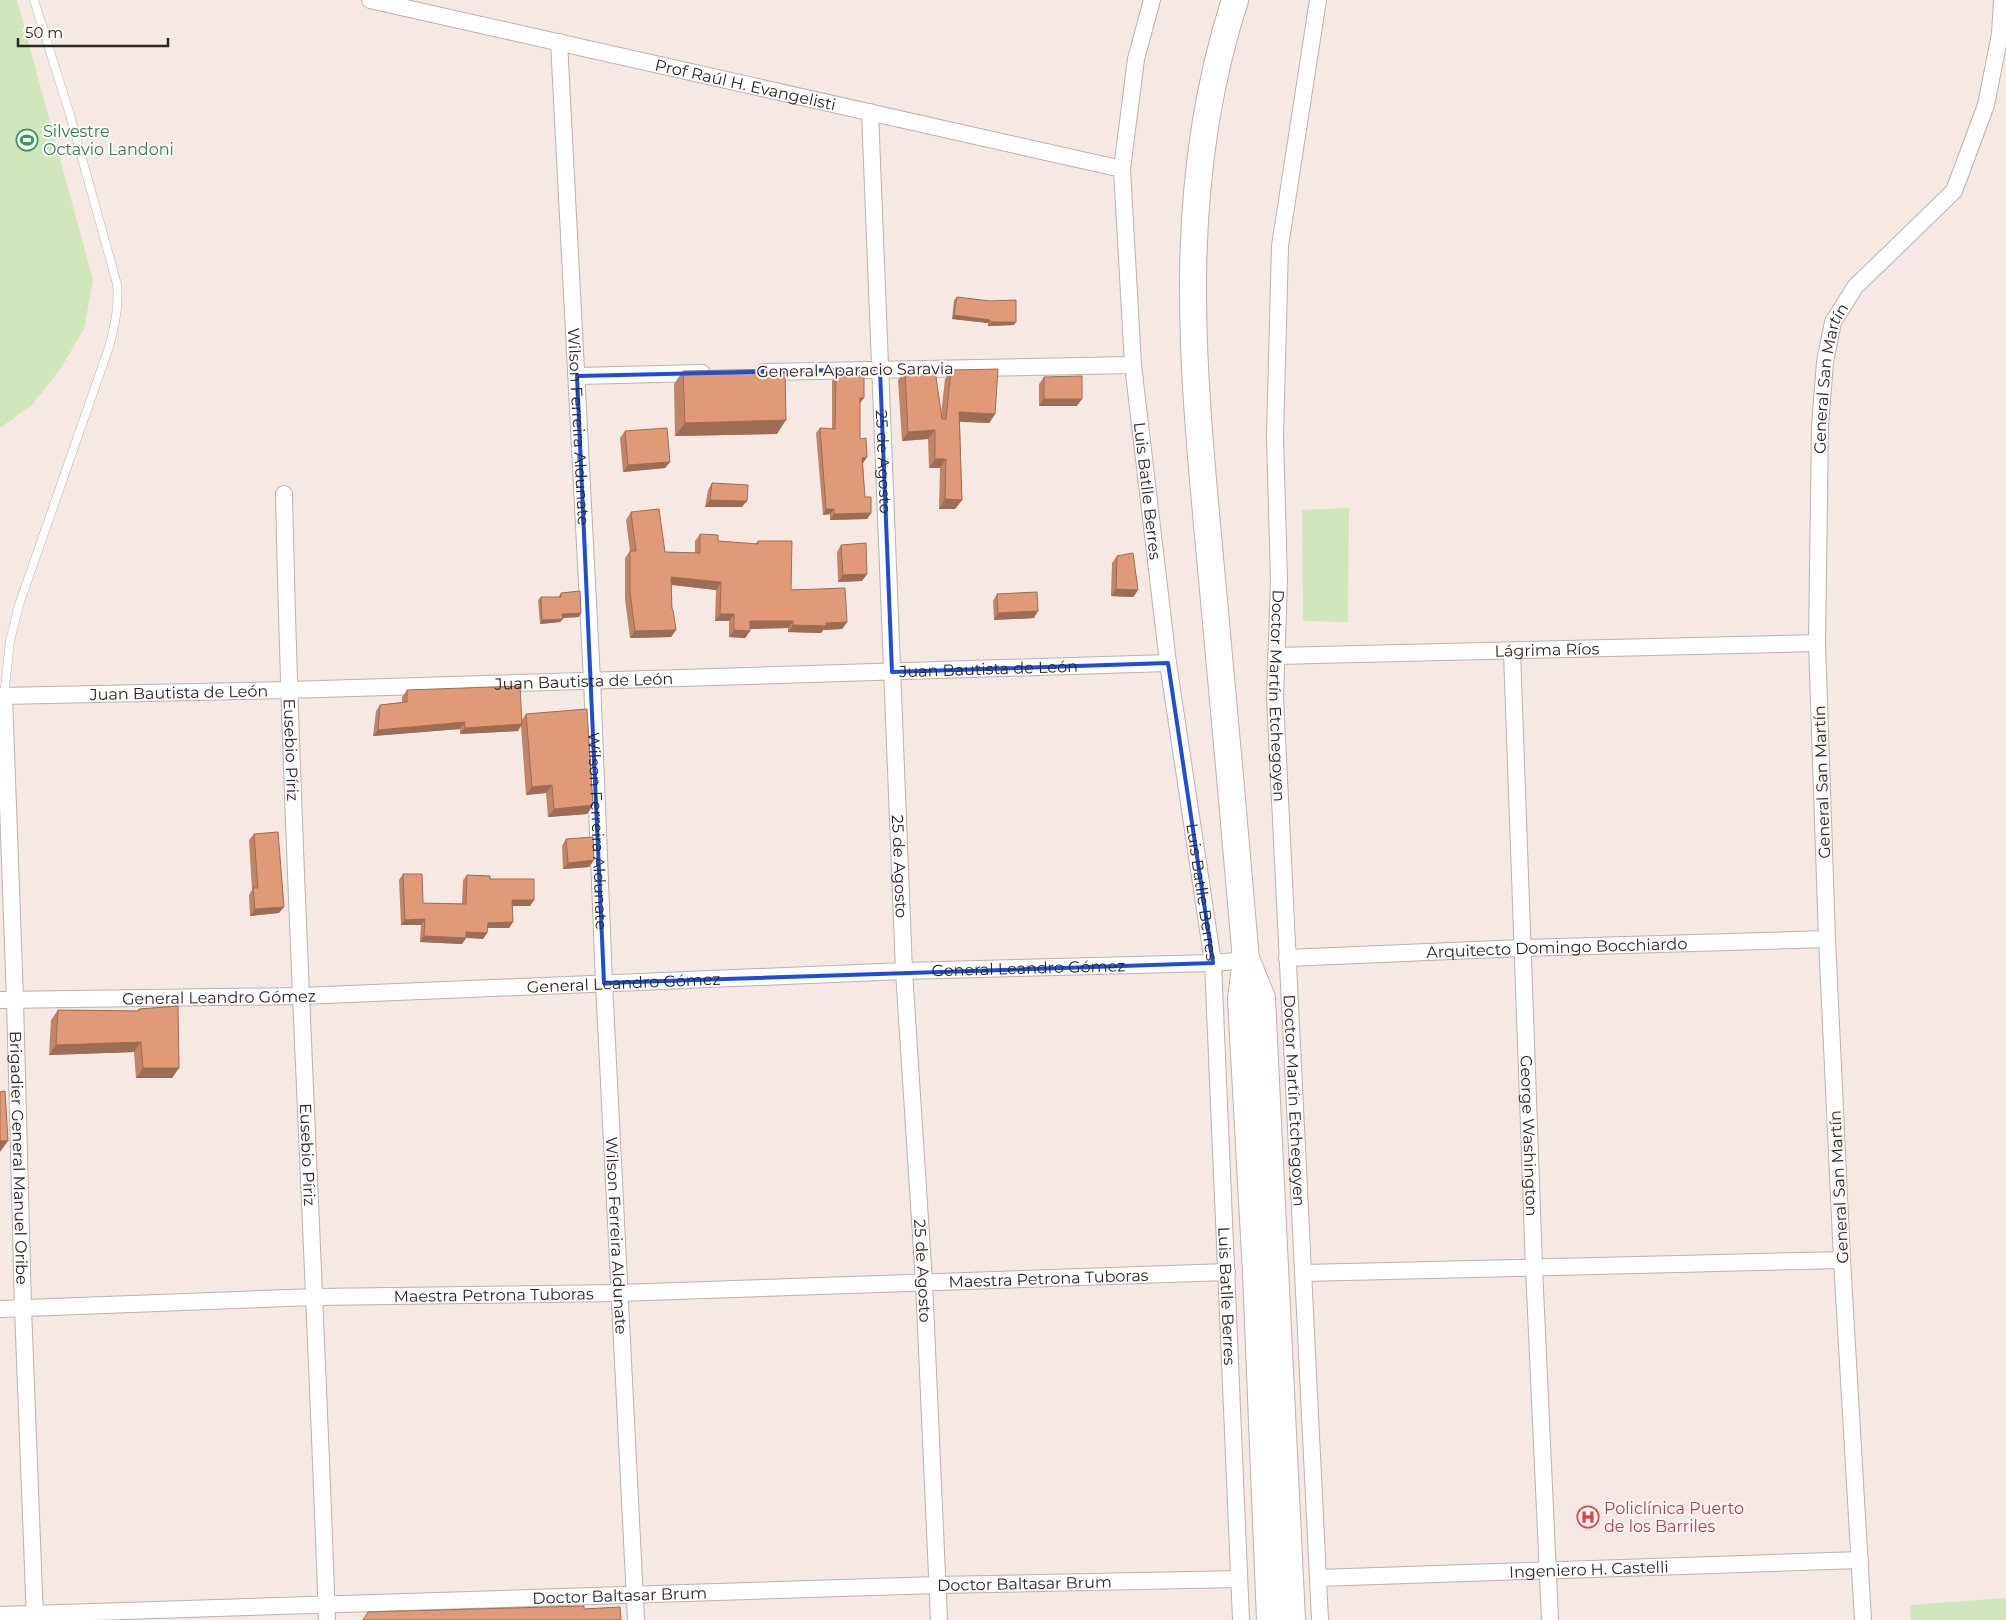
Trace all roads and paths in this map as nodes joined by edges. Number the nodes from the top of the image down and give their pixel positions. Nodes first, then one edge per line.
1 (34, 0) edge
2 (370, 0) edge
3 (1152, 0) edge
4 (1235, 0) edge
5 (1318, 0) edge
6 (2002, 0) edge
7 (559, 42) junction
8 (870, 112) junction
9 (1122, 169) junction
10 (1133, 366) junction
11 (880, 369) junction
12 (753, 372) edge
13 (714, 373) edge
14 (577, 376) junction
15 (284, 494) dead end
16 (1817, 643) junction
17 (1512, 652) junction
18 (1276, 656) junction
19 (1168, 663) junction
20 (892, 672) junction
21 (592, 680) junction
22 (288, 690) junction
23 (2, 696) edge
24 (1827, 939) junction
25 (1522, 948) junction
26 (1287, 958) junction
27 (1246, 960) junction
28 (1213, 963) junction
29 (904, 971) junction
30 (604, 983) junction
31 (302, 996) junction
32 (7, 1000) edge
33 (1842, 1260) junction
34 (1534, 1267) junction
35 (1227, 1272) junction
36 (1304, 1273) junction
37 (924, 1282) junction
38 (619, 1293) junction
39 (315, 1297) junction
40 (23, 1308) junction
41 (0, 1309) edge
42 (1860, 1560) junction
43 (1547, 1570) junction
44 (1318, 1578) junction
45 (1239, 1579) junction
46 (937, 1585) junction
47 (634, 1595) junction
48 (326, 1612) edge
49 (0, 1615) edge
50 (34, 1617) edge
51 (636, 1620) edge
52 (938, 1620) edge
53 (1241, 1620) edge
54 (1270, 1620) edge
55 (1292, 1620) edge
56 (1320, 1620) edge
57 (1550, 1620) edge
58 (1863, 1620) edge

1 - 23 lane
2 - 7 street, Prof Raúl H. Evangelisti
3 - 9 street, Luis Batlle Berres
4 - 27 highway
5 - 18 street, Doctor Martín Etchegoyen
6 - 16 street, General San Martín
7 - 8 street, Prof Raúl H. Evangelisti
7 - 14 street, Wilson Ferreira Aldunate
8 - 9 street, Prof Raúl H. Evangelisti
8 - 11 street, 25 de Agosto
9 - 10 street, Luis Batlle Berres
10 - 11 street, General Aparacio Saravia
10 - 19 street, Luis Batlle Berres
11 - 12 street, General Aparacio Saravia
11 - 20 street, 25 de Agosto
13 - 14 street
14 - 21 street, Wilson Ferreira Aldunate
15 - 22 street, Eusebio Píriz
16 - 17 street, Lágrima Ríos
16 - 24 street, General San Martín
17 - 18 street, Lágrima Ríos
17 - 25 street, George Washington
18 - 26 street, Doctor Martín Etchegoyen
19 - 20 street, Juan Bautista de León
19 - 28 street, Luis Batlle Berres
20 - 21 street, Juan Bautista de León
20 - 29 street, 25 de Agosto
21 - 22 street, Juan Bautista de León
21 - 30 street, Wilson Ferreira Aldunate
22 - 23 street, Juan Bautista de León
22 - 31 street, Eusebio Píriz
23 - 32 street, Brigadier General Manuel Oribe
24 - 25 street, Arquitecto Domingo Bocchiardo
24 - 33 street, General San Martín
25 - 26 street, Arquitecto Domingo Bocchiardo
25 - 34 street, George Washington
26 - 36 street, Doctor Martín Etchegoyen
27 - 28 street, General Leandro Gómez
27 - 54 highway
27 - 55 highway
28 - 29 street, General Leandro Gómez
28 - 35 street, Luis Batlle Berres
29 - 30 street, General Leandro Gómez
29 - 37 street, 25 de Agosto
30 - 31 street, General Leandro Gómez
30 - 38 street, Wilson Ferreira Aldunate
31 - 32 street, General Leandro Gómez
31 - 39 street, Eusebio Píriz
32 - 40 street, Brigadier General Manuel Oribe
33 - 34 street
33 - 42 street, General San Martín
34 - 36 street
34 - 43 street, George Washington
35 - 37 street, Maestra Petrona Tuboras
35 - 45 street, Luis Batlle Berres
36 - 44 street, Doctor Martín Etchegoyen
37 - 38 street, Maestra Petrona Tuboras
37 - 46 street, 25 de Agosto
38 - 39 street, Maestra Petrona Tuboras
38 - 47 street, Wilson Ferreira Aldunate
39 - 40 street, Maestra Petrona Tuboras
39 - 48 street, Eusebio Píriz
40 - 41 street, Maestra Petrona Tuboras
40 - 50 street, Brigadier General Manuel Oribe
42 - 43 street, Ingeniero H. Castelli
42 - 58 street, General San Martín
43 - 44 street, Ingeniero H. Castelli
43 - 57 street, George Washington
44 - 56 street, Doctor Martín Etchegoyen
45 - 46 street, Doctor Baltasar Brum
45 - 53 street, Luis Batlle Berres
46 - 47 street, Doctor Baltasar Brum
46 - 52 street, 25 de Agosto
47 - 48 street, Doctor Baltasar Brum
47 - 51 street, Wilson Ferreira Aldunate
48 - 50 street, Doctor Baltasar Brum
49 - 50 street, Doctor Baltasar Brum

